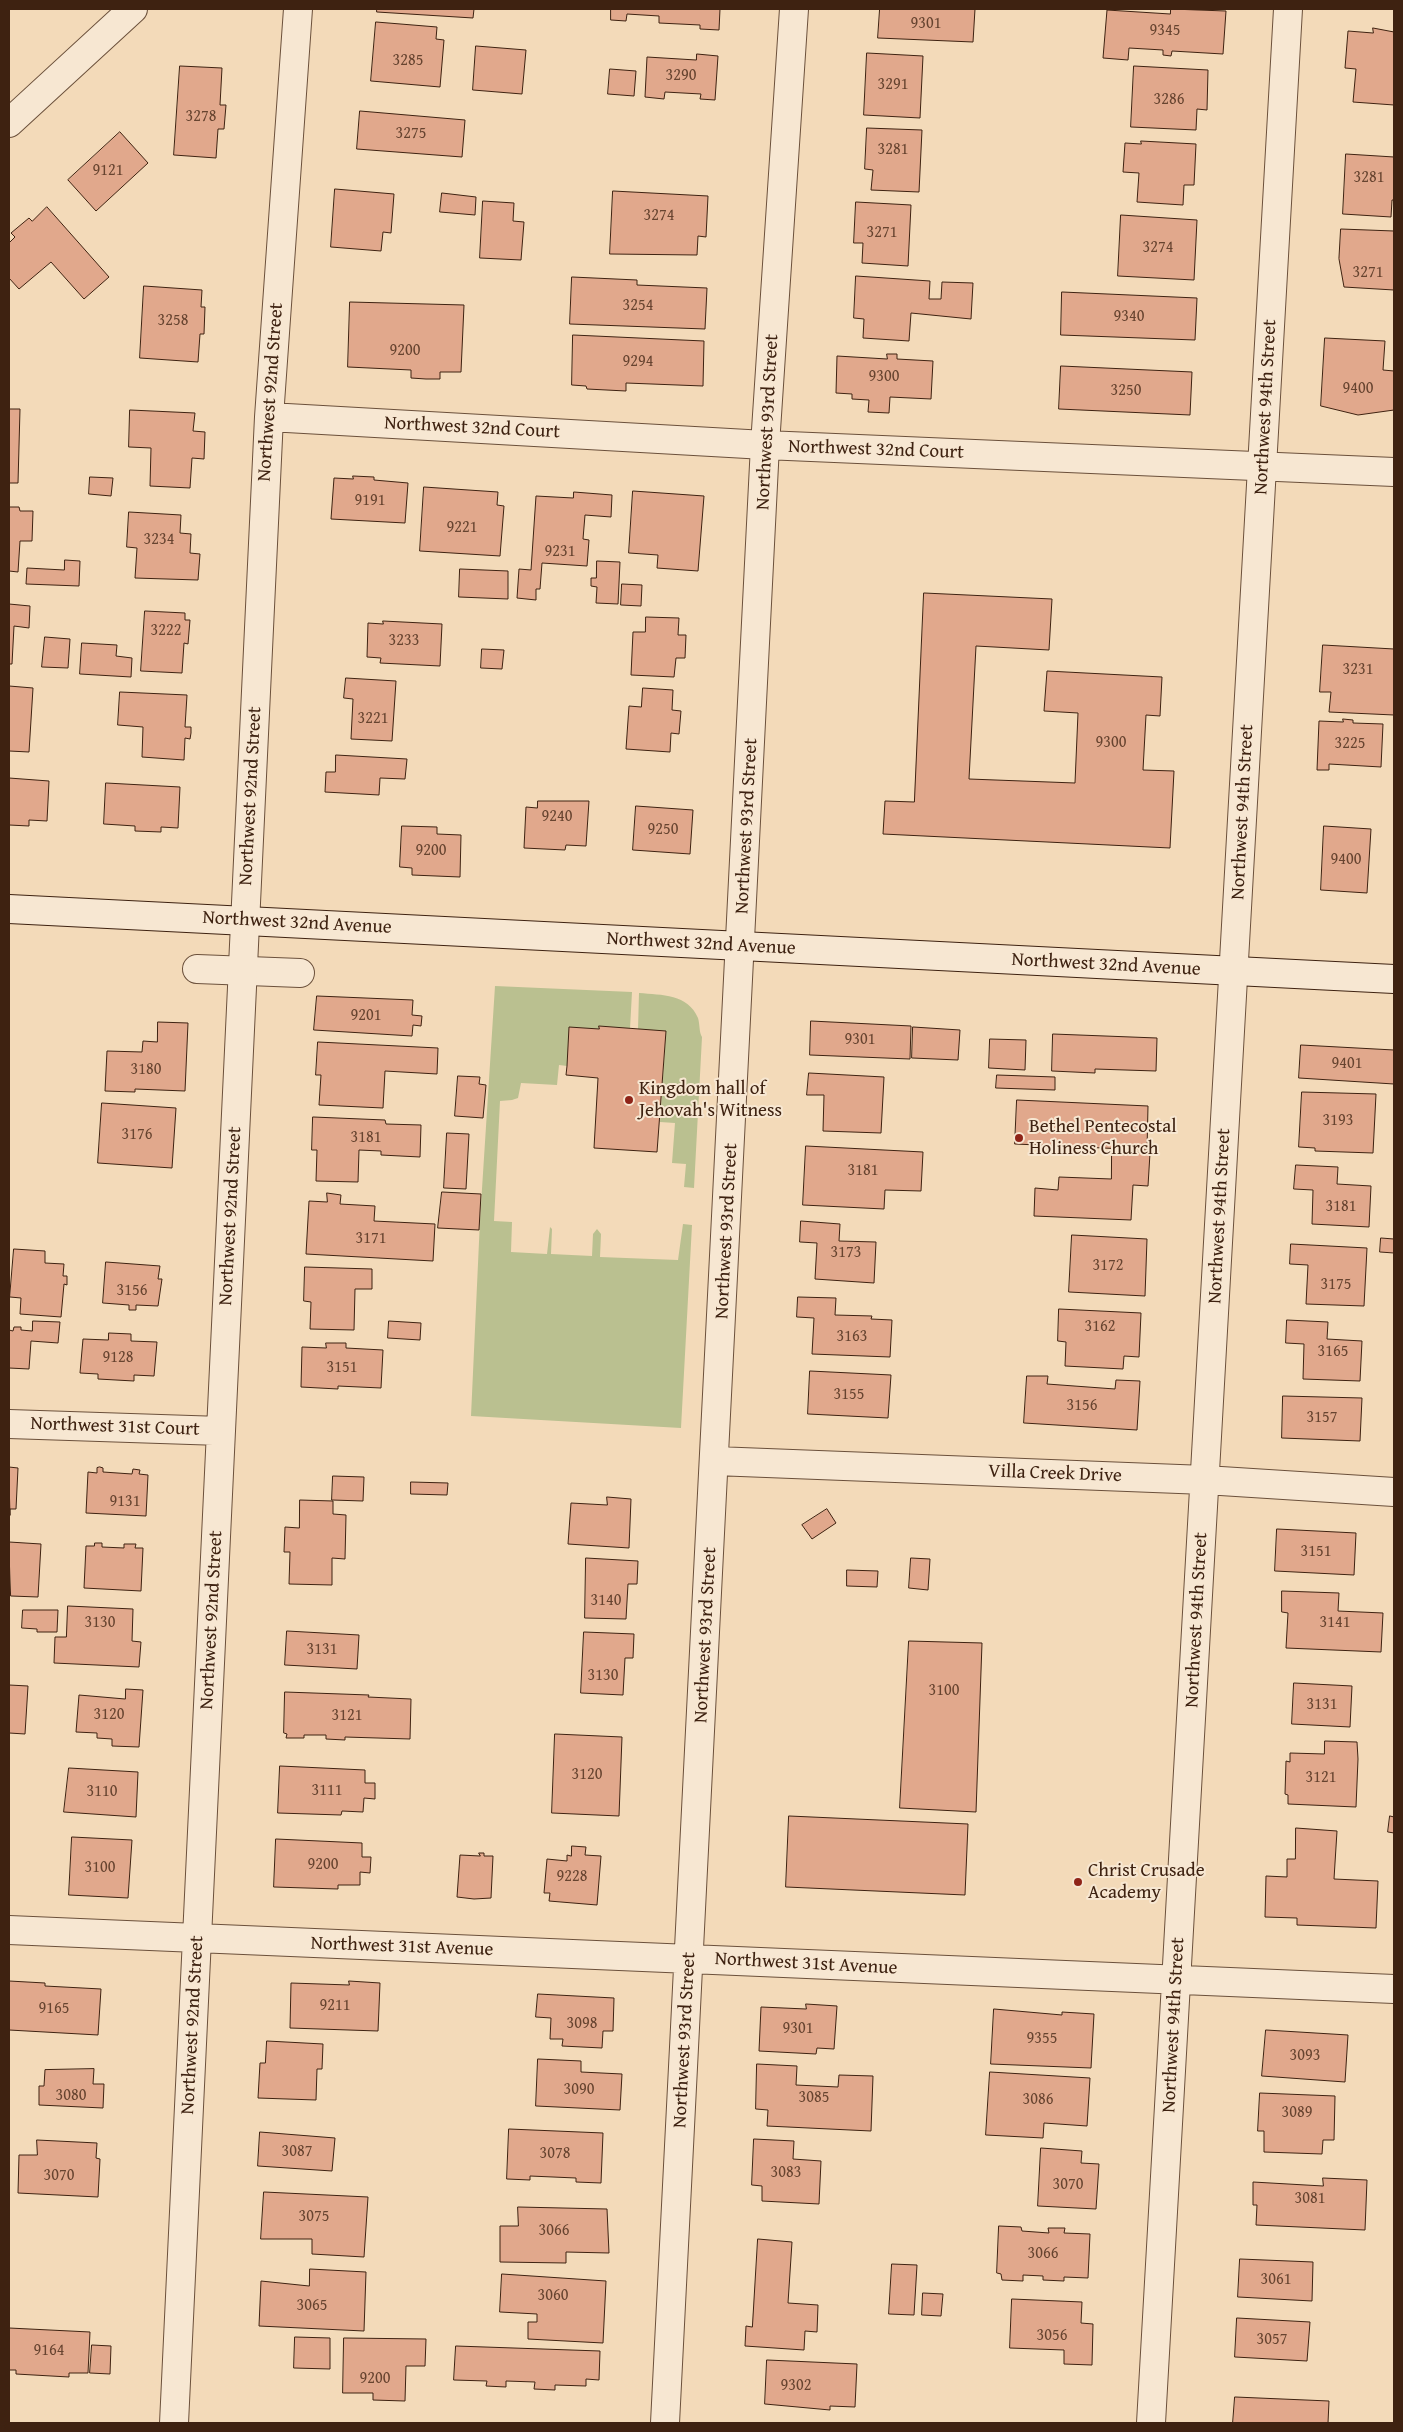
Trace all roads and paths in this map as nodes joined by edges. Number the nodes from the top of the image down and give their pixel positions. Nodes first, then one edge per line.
1 (133, 9) edge
2 (298, 9) edge
3 (794, 9) edge
4 (1288, 9) edge
5 (9, 123) edge
6 (269, 416) junction
7 (765, 445) junction
8 (1262, 465) junction
9 (1394, 472) edge
10 (9, 909) edge
11 (245, 921) junction
12 (741, 946) junction
13 (197, 969) dead end
14 (242, 971) junction
15 (1233, 971) junction
16 (300, 973) dead end
17 (1394, 980) edge
18 (9, 1424) edge
19 (221, 1431) junction
20 (715, 1461) junction
21 (1205, 1480) junction
22 (1394, 1492) edge
23 (9, 1930) edge
24 (197, 1938) junction
25 (689, 1958) junction
26 (1176, 1980) junction
27 (1394, 1988) edge
28 (174, 2423) edge
29 (665, 2423) edge
30 (1151, 2423) edge

1 - 5 street
2 - 6 street, Northwest 92nd Street
3 - 7 street, Northwest 93rd Street
4 - 8 street, Northwest 94th Street
6 - 7 street, Northwest 32nd Court
6 - 11 street, Northwest 92nd Street
7 - 8 street, Northwest 32nd Court
7 - 12 street, Northwest 93rd Street
8 - 9 street, Northwest 32nd Court
8 - 15 street, Northwest 94th Street
10 - 11 street, Northwest 32nd Avenue
11 - 12 street, Northwest 32nd Avenue
11 - 14 street, Northwest 92nd Street
12 - 15 street, Northwest 32nd Avenue
12 - 20 street, Northwest 93rd Street
13 - 14 street
14 - 16 street
14 - 19 street, Northwest 92nd Street
15 - 17 street, Northwest 32nd Avenue
15 - 21 street, Northwest 94th Street
18 - 19 street, Northwest 31st Court
19 - 24 street, Northwest 92nd Street
20 - 21 street, Villa Creek Drive
20 - 25 street, Northwest 93rd Street
21 - 22 street, Villa Creek Drive
21 - 26 street, Northwest 94th Street
23 - 24 street, Northwest 31st Avenue
24 - 25 street, Northwest 31st Avenue
24 - 28 street, Northwest 92nd Street
25 - 26 street, Northwest 31st Avenue
25 - 29 street, Northwest 93rd Street
26 - 27 street, Northwest 31st Avenue
26 - 30 street, Northwest 94th Street

